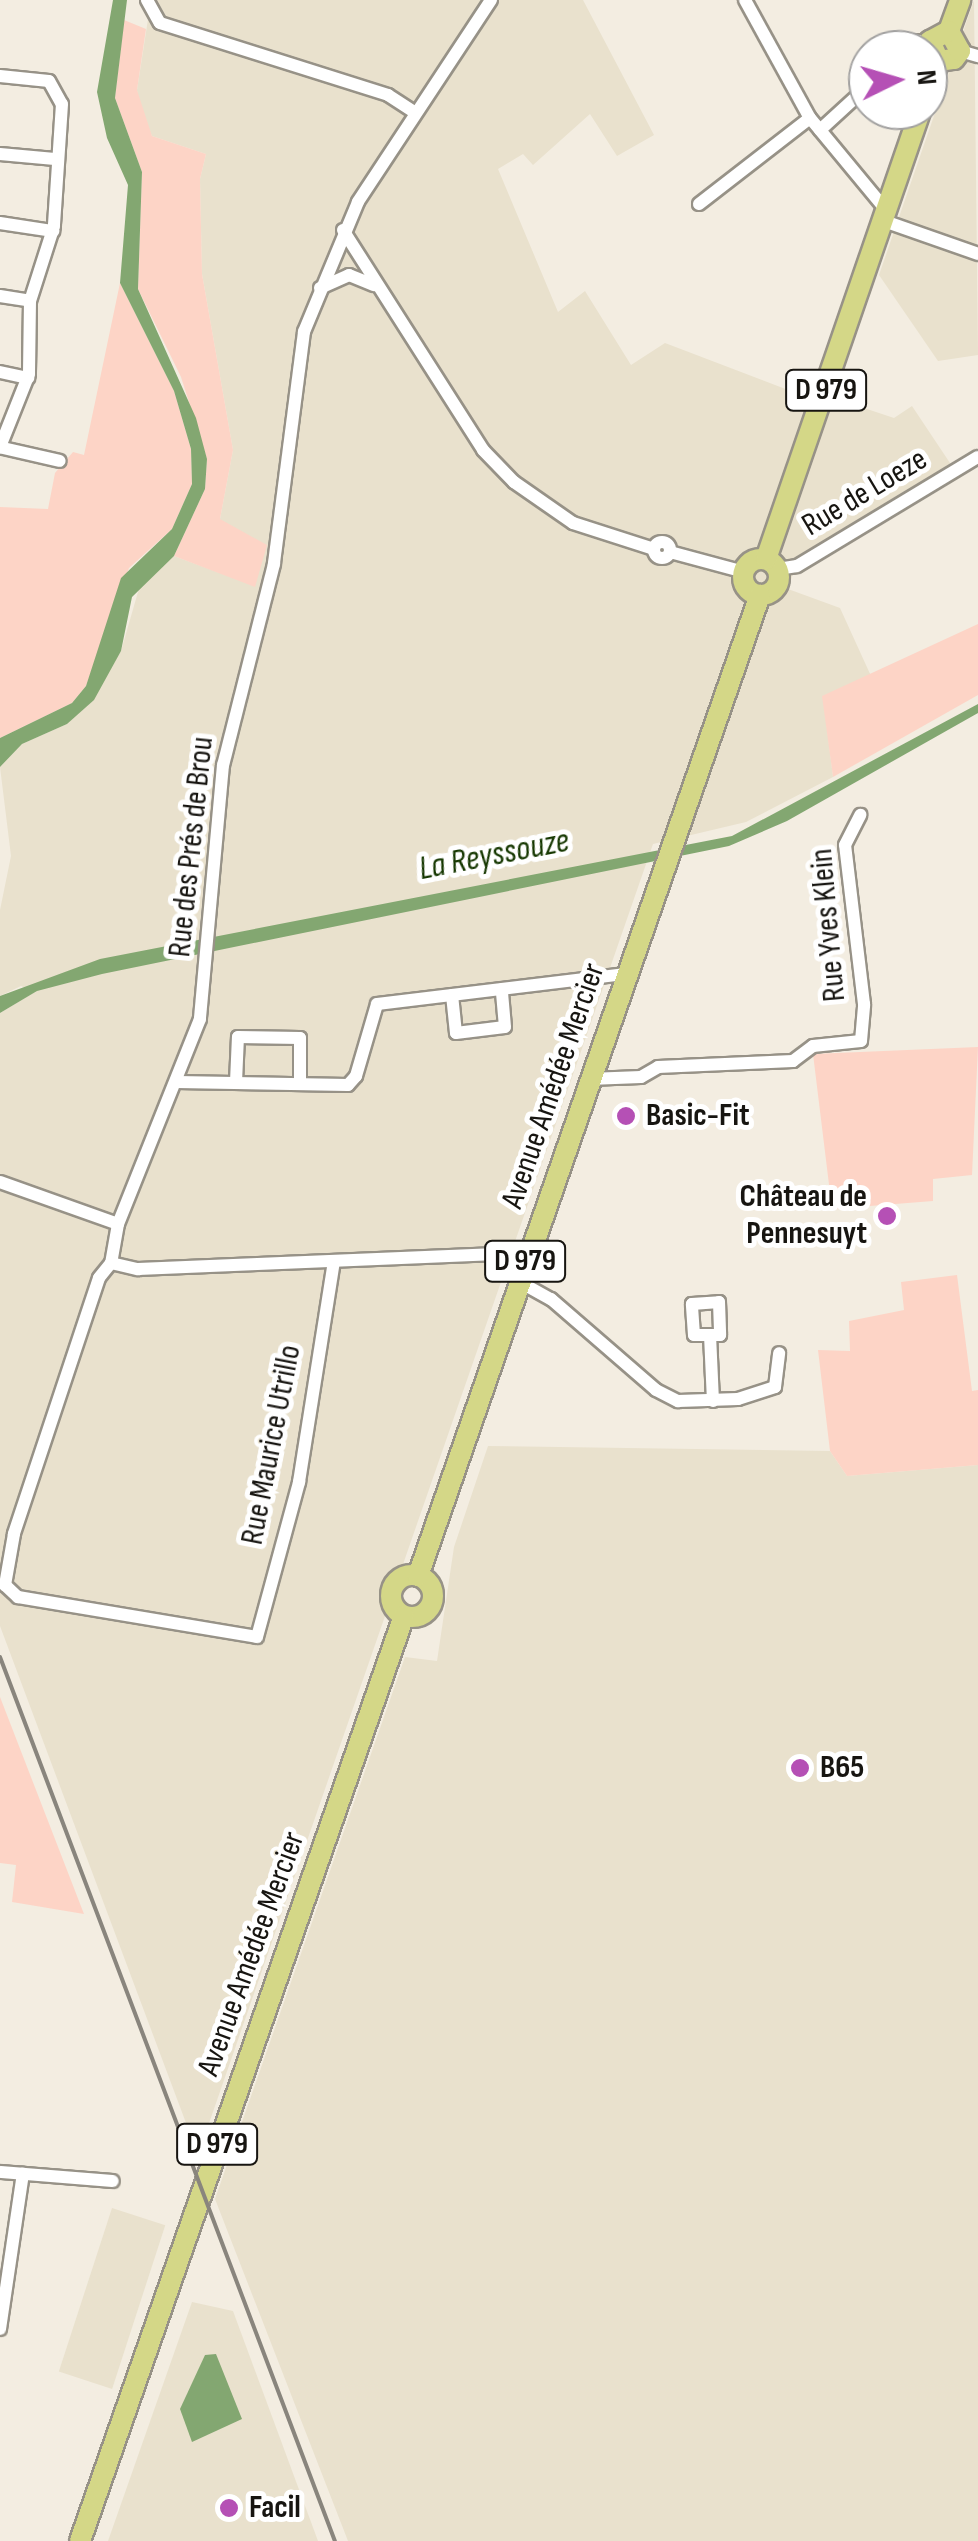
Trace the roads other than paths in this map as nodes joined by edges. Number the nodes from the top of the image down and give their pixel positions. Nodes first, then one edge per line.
1 (147, 0) edge
2 (491, 0) edge
3 (746, 0) edge
4 (960, 0) edge
5 (949, 31) joint
6 (969, 54) edge
7 (0, 76) edge
8 (848, 104) edge
9 (416, 113) junction
10 (810, 118) junction
11 (820, 130) junction
12 (914, 130) edge
13 (0, 154) edge
14 (55, 159) junction
15 (700, 204) dead end
16 (885, 216) junction
17 (0, 223) edge
18 (343, 230) junction
19 (54, 231) junction
20 (978, 254) edge
21 (380, 288) junction
22 (318, 289) junction
23 (0, 296) edge
24 (30, 301) junction
25 (0, 372) edge
26 (28, 378) junction
27 (1, 447) edge
28 (978, 457) edge
29 (60, 461) dead end
30 (772, 564) junction
31 (751, 586) junction
32 (860, 815) dead end
33 (624, 974) junction
34 (502, 989) junction
35 (452, 994) junction
36 (588, 1078) junction
37 (177, 1082) junction
38 (236, 1082) junction
39 (300, 1084) junction
40 (0, 1182) edge
41 (118, 1224) junction
42 (527, 1253) junction
43 (334, 1262) junction
44 (111, 1263) junction
45 (518, 1281) junction
46 (710, 1335) dead end
47 (779, 1353) dead end
48 (714, 1401) junction
49 (418, 1576) junction
50 (404, 1616) junction
51 (256, 1636) joint
52 (0, 2172) edge
53 (22, 2174) junction
54 (113, 2181) dead end
55 (0, 2329) edge
56 (80, 2541) edge

1 - 9 street
2 - 9 street, Rue des Prés de Brou
3 - 10 street
4 - 5 main road
5 - 6 main road
7 - 14 street
8 - 11 street
9 - 18 street, Rue des Prés de Brou
10 - 11 street
10 - 15 street
11 - 16 street
12 - 16 main road, D 979
13 - 14 street
14 - 19 street
16 - 20 street
16 - 30 main road, D 979
17 - 19 street
18 - 21 street
18 - 22 street, Rue des Prés de Brou
19 - 24 street
21 - 22 street
21 - 31 street
22 - 37 street, Rue des Prés de Brou
23 - 24 street
24 - 26 street
25 - 26 street
26 - 27 street
27 - 29 street
28 - 30 street, Rue de Loeze
30 - 31 main road
30 - 31 main road, Avenue Amédée Mercier
31 - 33 main road, Avenue Amédée Mercier / D 979
32 - 36 street, Rue Yves Klein
33 - 34 street
33 - 36 main road, Avenue Amédée Mercier / D 979
34 - 35 street
34 - 35 street
35 - 39 street
36 - 42 main road, Avenue Amédée Mercier / D 979
37 - 38 street
37 - 41 street, Rue des Prés de Brou
38 - 39 street
38 - 39 street
40 - 41 street
41 - 44 street, Rue des Prés de Brou
42 - 43 street
42 - 45 main road, Avenue Amédée Mercier / D 979
43 - 44 street
43 - 51 street, Rue Maurice Utrillo
44 - 51 street, Rue des Prés de Brou
45 - 48 street
45 - 49 main road, Avenue Amédée Mercier / D 979
46 - 48 street
47 - 48 street
49 - 50 main road
49 - 50 main road
50 - 56 main road, Avenue Amédée Mercier / D 979
52 - 53 street
53 - 54 street
53 - 55 street

